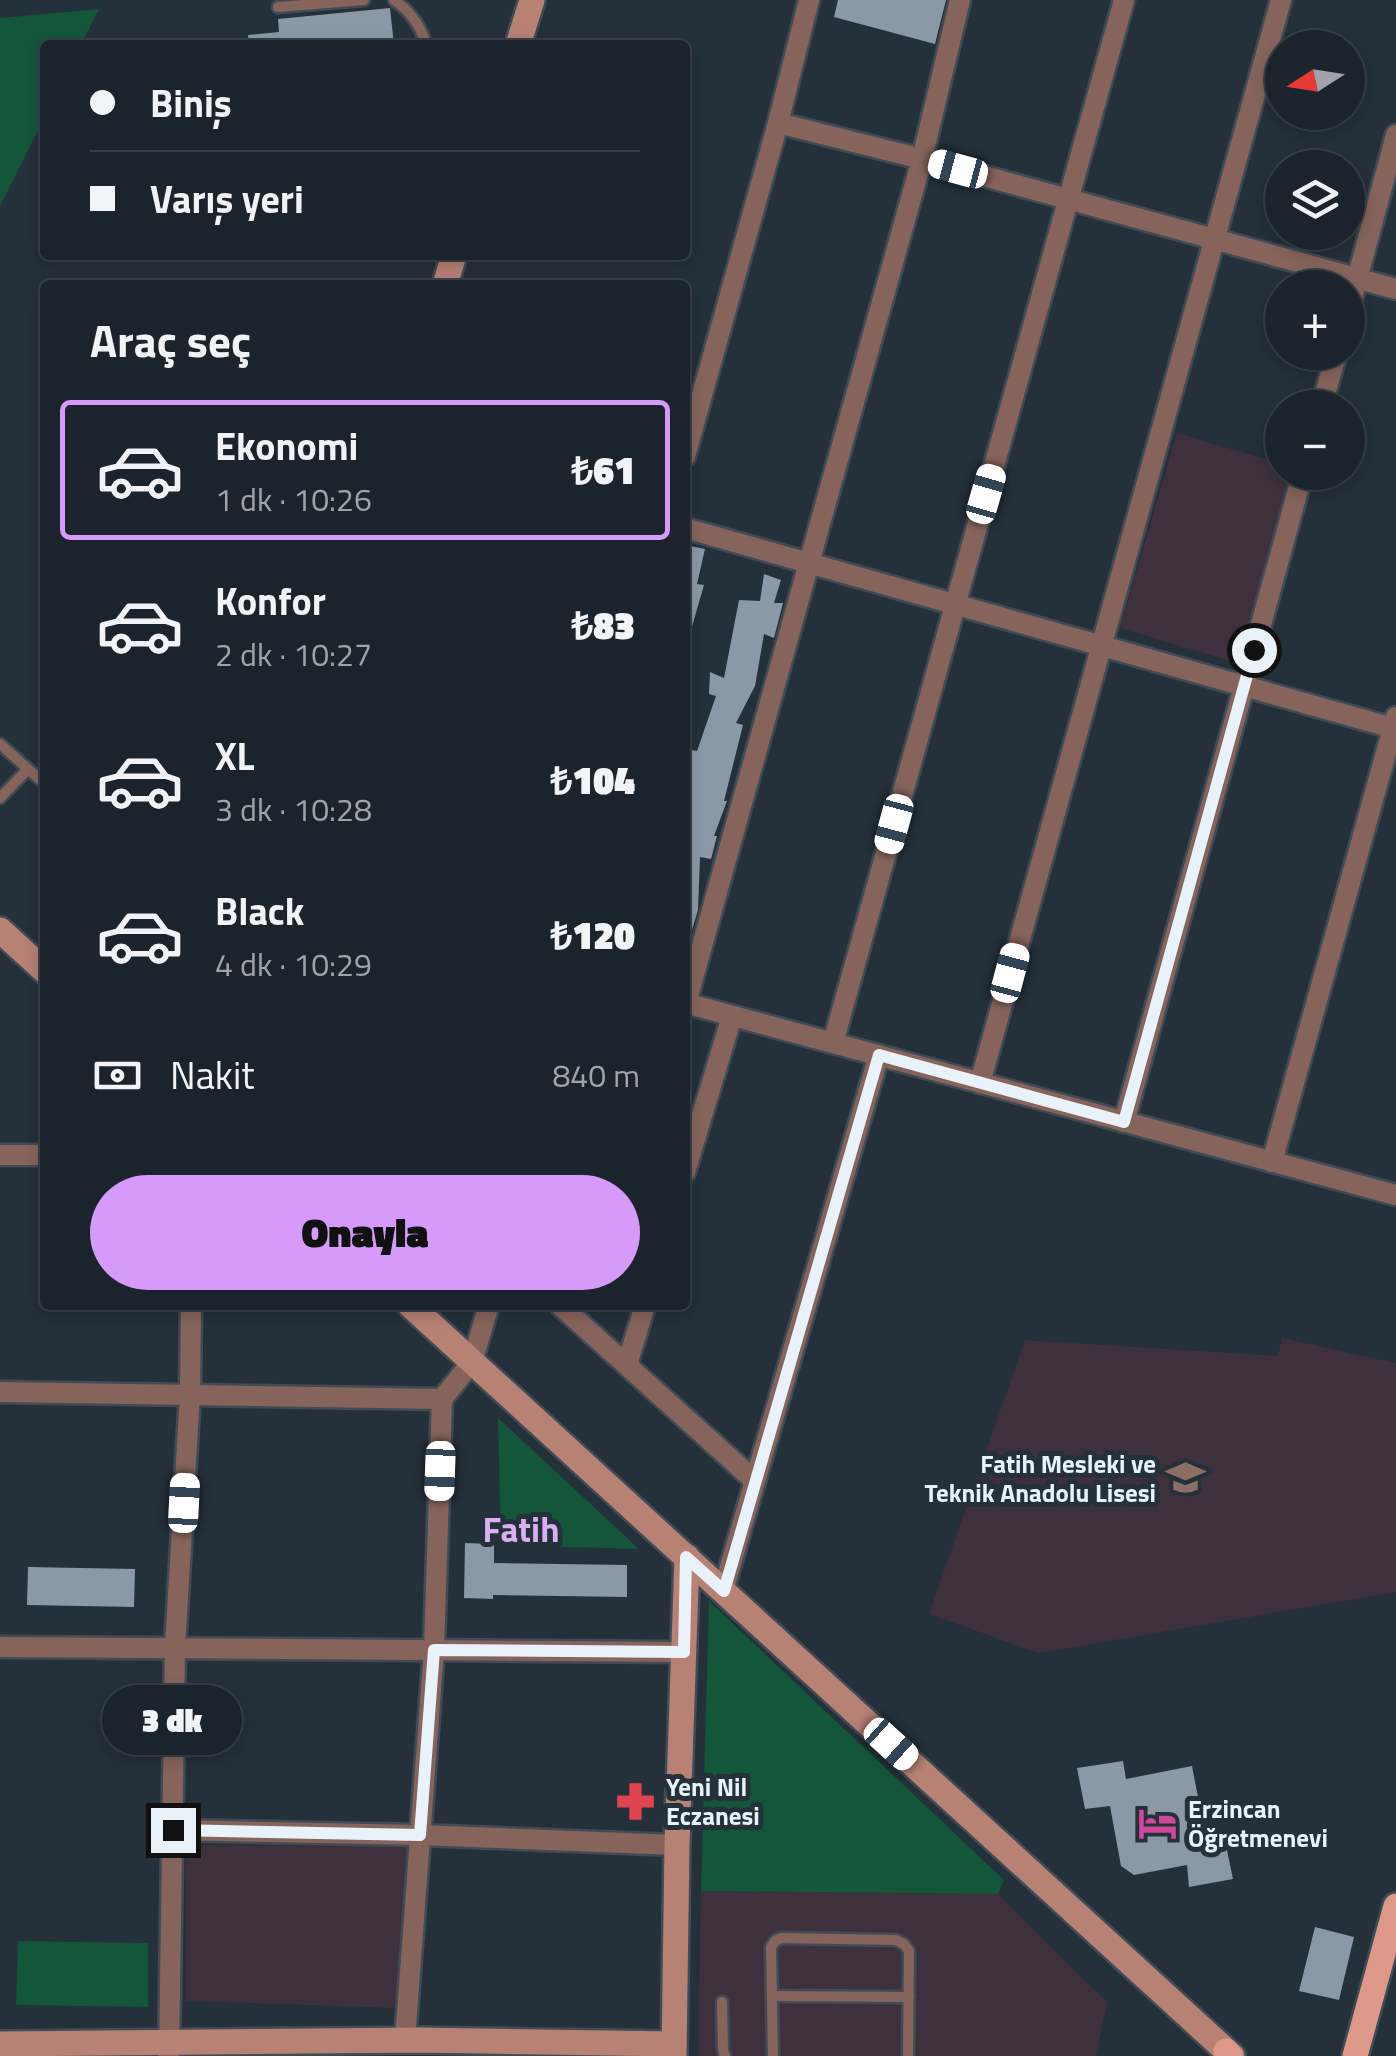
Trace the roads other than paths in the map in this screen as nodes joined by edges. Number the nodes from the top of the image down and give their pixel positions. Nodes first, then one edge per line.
1 (364, 0) edge
2 (394, 0) edge
3 (532, 0) edge
4 (810, 0) edge
5 (960, 0) edge
6 (1124, 0) edge
7 (1281, 0) edge
8 (278, 7) dead end
9 (424, 40) edge
10 (520, 40) edge
11 (778, 123) junction
12 (1396, 135) edge
13 (922, 159) junction
14 (1068, 199) junction
15 (1215, 238) junction
16 (1326, 270) edge
17 (1359, 270) edge
18 (1365, 281) edge
19 (1396, 290) edge
20 (690, 438) edge
21 (1298, 490) edge
22 (690, 529) edge
23 (809, 563) junction
24 (956, 604) junction
25 (1100, 645) junction
26 (1244, 686) junction
27 (1395, 725) edge
28 (0, 744) edge
29 (27, 770) junction
30 (40, 780) edge
31 (0, 798) edge
32 (0, 930) edge
33 (40, 966) edge
34 (690, 989) edge
35 (690, 1004) edge
36 (732, 1016) junction
37 (833, 1043) junction
38 (879, 1055) junction
39 (980, 1083) junction
40 (1124, 1122) junction
41 (0, 1155) edge
42 (40, 1155) edge
43 (690, 1155) edge
44 (1272, 1162) junction
45 (1396, 1195) edge
46 (191, 1310) edge
47 (415, 1310) edge
48 (488, 1310) edge
49 (565, 1310) edge
50 (644, 1310) edge
51 (472, 1362) junction
52 (627, 1366) junction
53 (0, 1392) edge
54 (190, 1394) junction
55 (442, 1399) junction
56 (756, 1481) junction
57 (686, 1557) junction
58 (724, 1591) junction
59 (0, 1646) edge
60 (175, 1647) junction
61 (434, 1650) junction
62 (684, 1652) junction
63 (173, 1830) junction
64 (420, 1835) junction
65 (677, 1845) junction
66 (1395, 1912) edge
67 (772, 1996) junction
68 (908, 1997) junction
69 (722, 2002) dead end
70 (0, 2044) edge
71 (415, 2045) edge
72 (169, 2049) edge
73 (674, 2050) edge
74 (1230, 2054) edge
75 (726, 2056) edge
76 (772, 2056) edge
77 (908, 2056) edge
78 (1356, 2056) edge

1 - 8 lane
2 - 9 lane
3 - 10 street
4 - 11 street
5 - 13 street
6 - 14 street
7 - 15 street
11 - 13 street
11 - 20 street
12 - 17 street
13 - 14 street
13 - 23 street
14 - 15 street
14 - 24 street
15 - 16 street
15 - 25 street
18 - 19 street
21 - 26 street
22 - 23 street
23 - 24 street
23 - 34 street
24 - 25 street
24 - 37 street
25 - 26 street
25 - 39 street
26 - 27 street
26 - 40 street
27 - 44 street
28 - 29 lane
29 - 30 lane
29 - 31 lane
32 - 33 street
35 - 36 street
36 - 37 street
36 - 43 street
37 - 38 street
38 - 39 street
38 - 56 street
39 - 40 street
40 - 44 street
41 - 42 street
44 - 45 street
46 - 54 street
47 - 51 street
48 - 51 street
49 - 52 street
50 - 52 street
51 - 55 street
51 - 57 street
52 - 56 street
53 - 54 street
54 - 55 street
54 - 60 street
55 - 61 street
56 - 58 street
57 - 58 street
57 - 62 street
58 - 74 street
59 - 60 street
60 - 61 street
60 - 63 street
61 - 62 street
61 - 64 street
62 - 65 street
63 - 64 street
63 - 72 street
64 - 65 street
64 - 71 street
65 - 73 street
66 - 78 main road
67 - 68 lane
67 - 68 lane
67 - 76 lane
68 - 77 lane
69 - 75 lane
70 - 72 street
71 - 72 street
71 - 73 street

